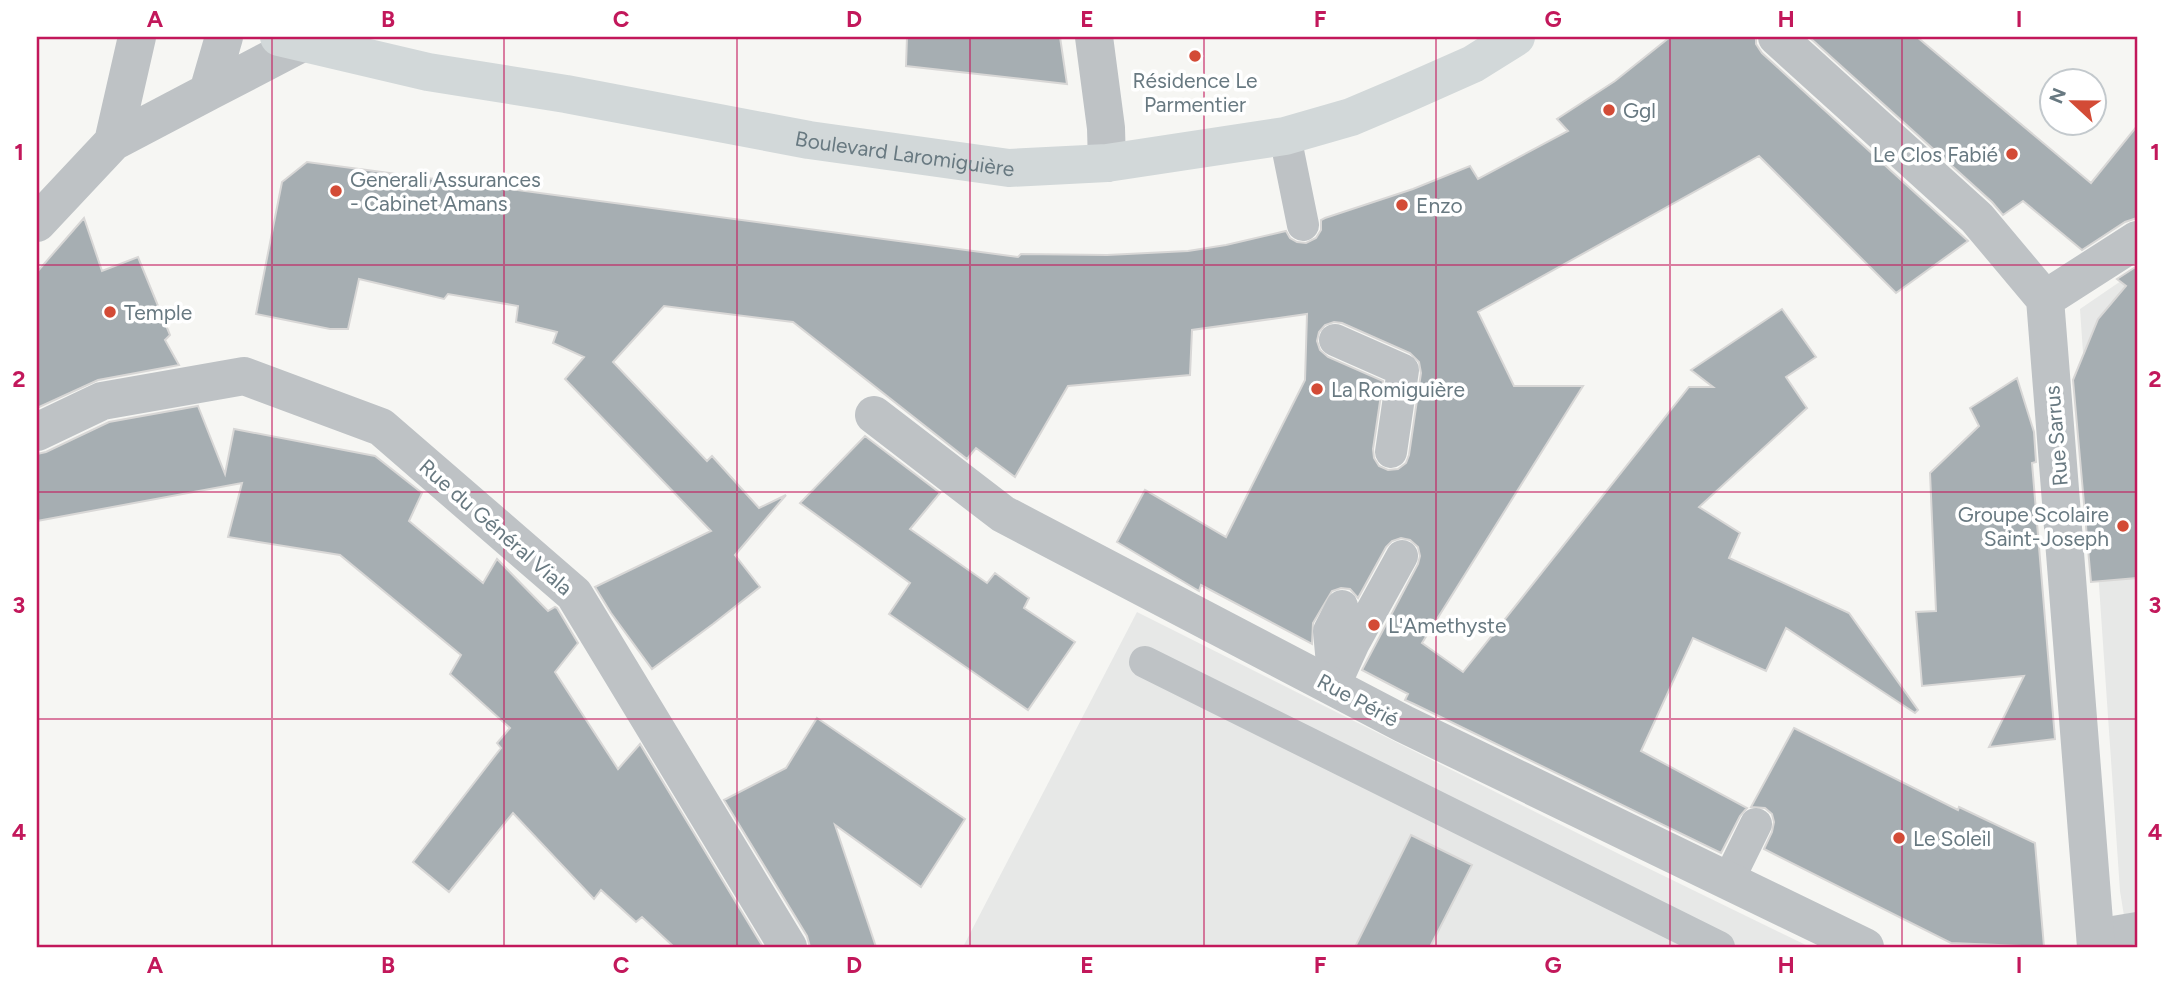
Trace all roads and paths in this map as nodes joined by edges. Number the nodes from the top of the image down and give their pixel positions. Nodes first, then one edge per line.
1 (137, 37) edge
2 (224, 37) edge
3 (1094, 37) edge
4 (1516, 37) edge
5 (1777, 37) edge
6 (291, 40) edge
7 (208, 92) junction
8 (1285, 136) junction
9 (113, 142) junction
10 (1107, 163) junction
11 (37, 223) edge
12 (1303, 225) dead end
13 (2137, 240) edge
14 (2045, 299) junction
15 (1335, 340) dead end
16 (874, 415) dead end
17 (37, 432) edge
18 (1391, 452) dead end
19 (1402, 556) dead end
20 (1342, 606) dead end
21 (1145, 662) dead end
22 (1334, 687) junction
23 (1756, 824) dead end
24 (1728, 881) junction
25 (2137, 928) edge
26 (2095, 941) edge
27 (788, 947) edge
28 (1719, 947) edge
29 (1865, 947) edge

1 - 9 street
2 - 7 street
3 - 10 street
4 - 8 street, Boulevard Laromiguière
5 - 14 street
6 - 7 street
6 - 10 street, Boulevard Laromiguière
7 - 9 street
8 - 10 street, Boulevard Laromiguière
8 - 12 lane
9 - 11 street
13 - 14 street
14 - 26 street, Rue Sarrus
15 - 18 lane
16 - 22 street, Rue Périé
17 - 27 street, Rue du Général Viala
19 - 22 lane
20 - 22 lane
21 - 28 lane
22 - 24 street, Rue Périé
23 - 24 lane
24 - 29 street, Rue Périé
25 - 26 lane

